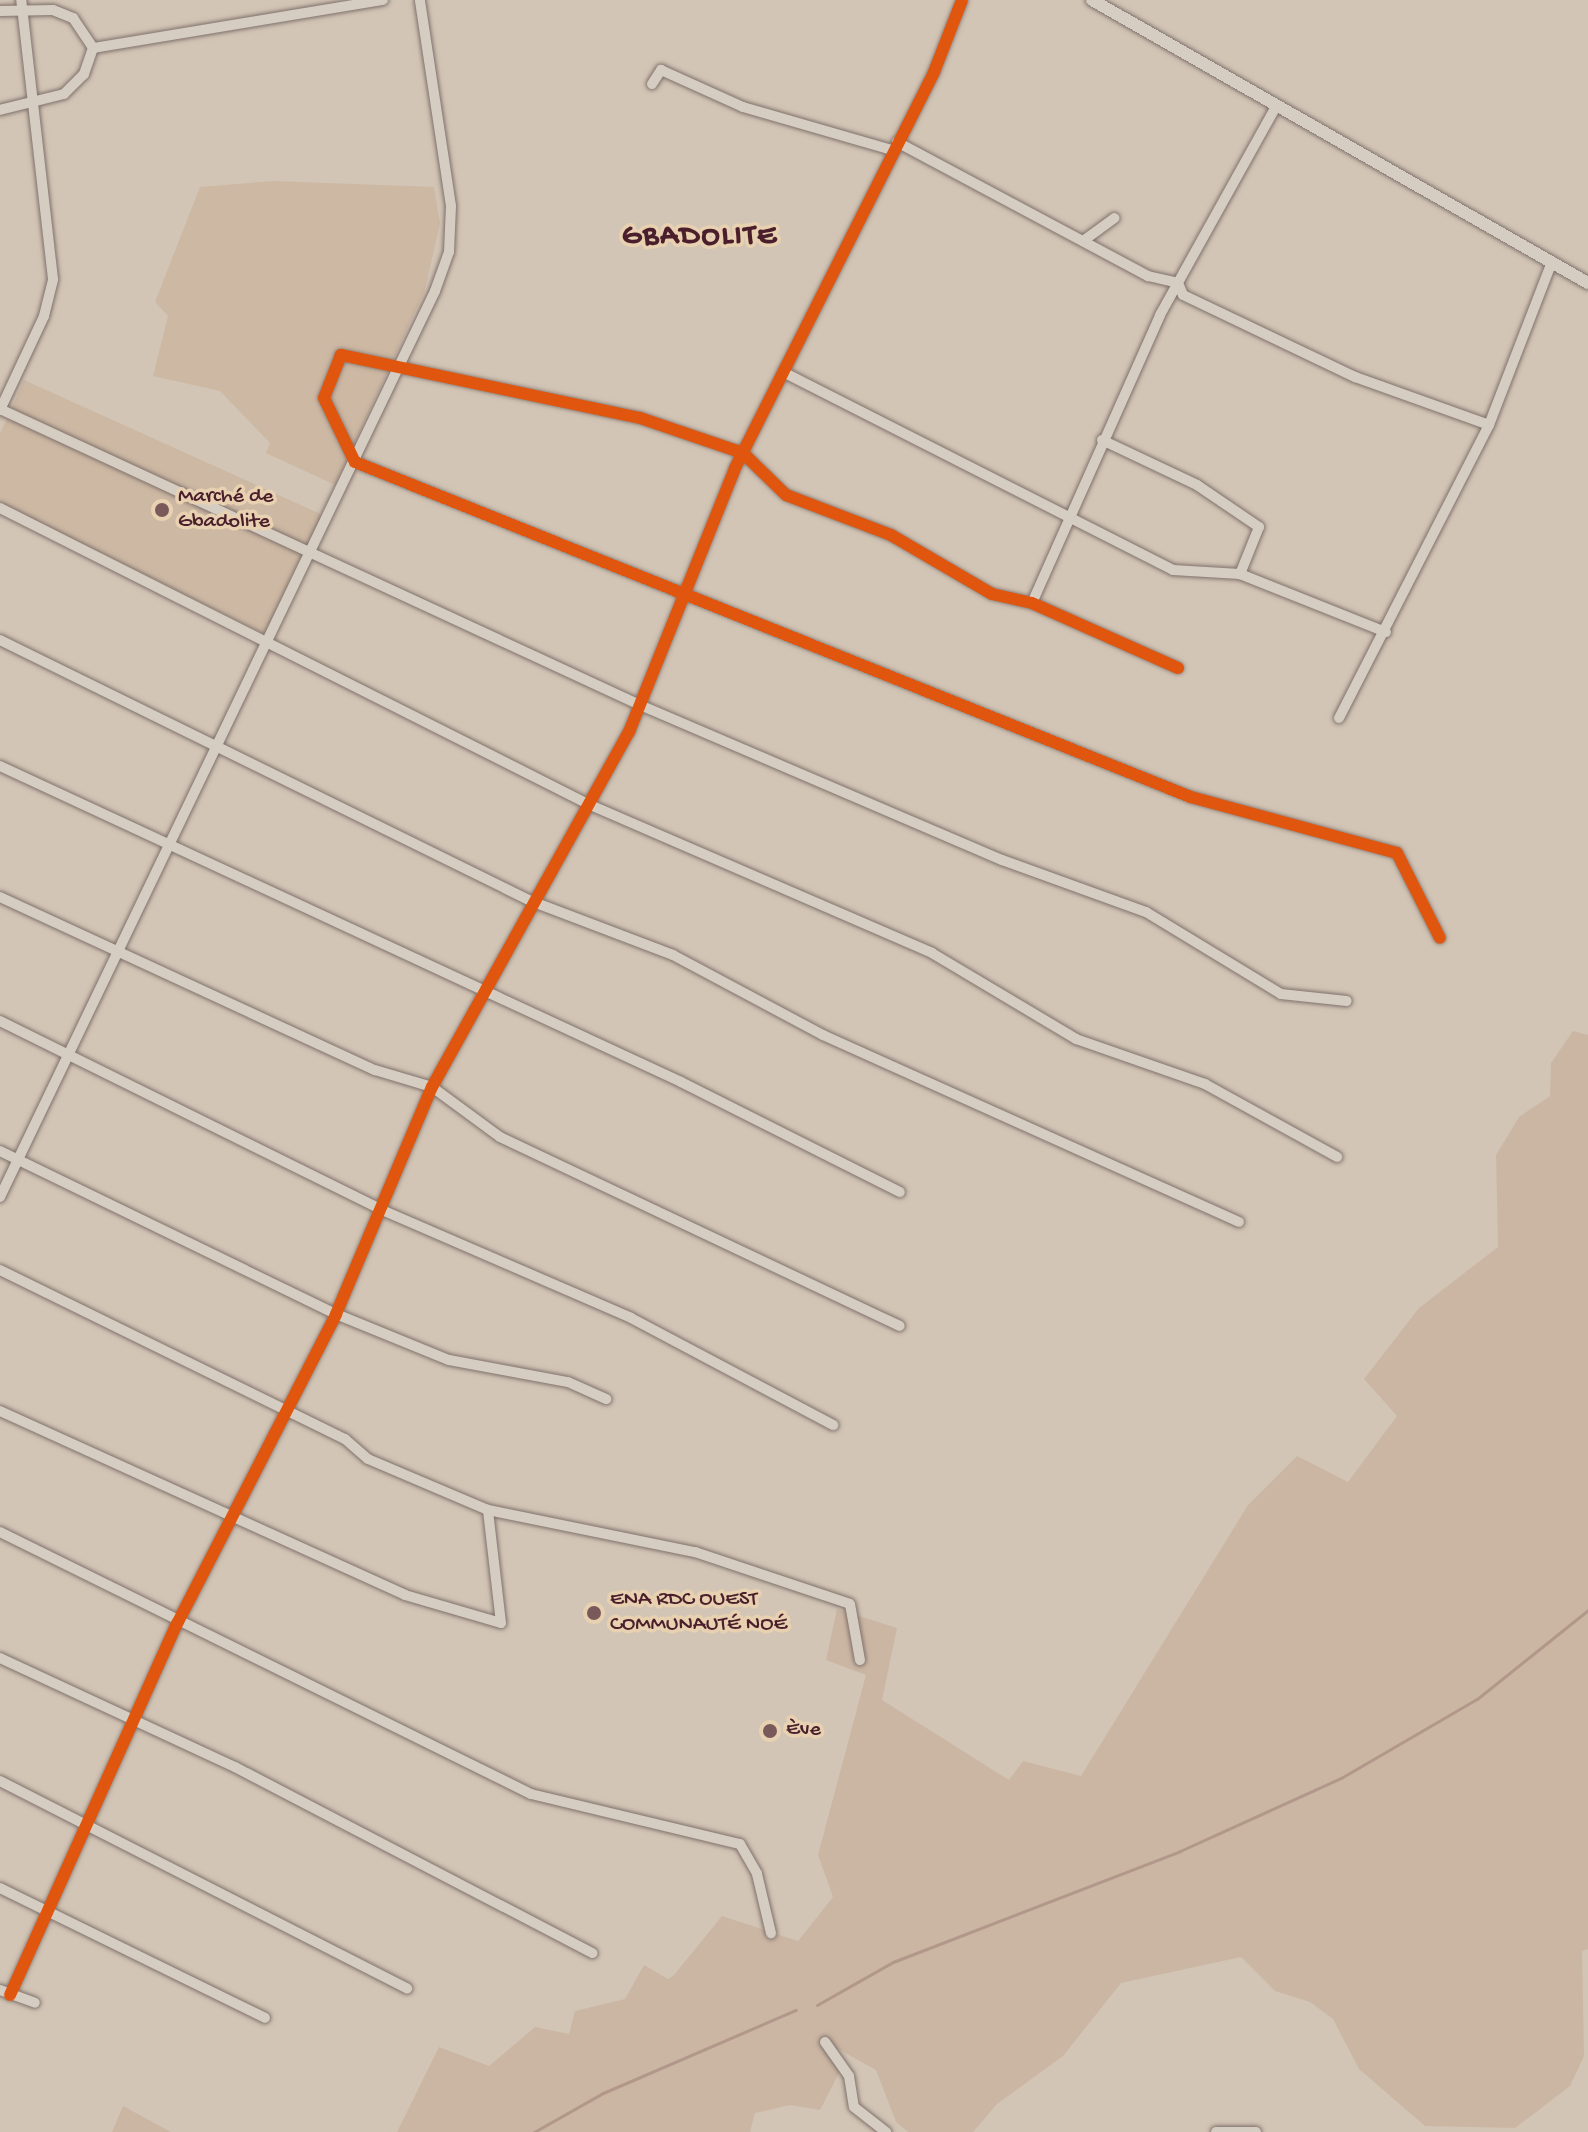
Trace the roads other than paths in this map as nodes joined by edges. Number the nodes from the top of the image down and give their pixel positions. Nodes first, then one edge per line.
1 (383, 0) edge
2 (420, 0) edge
3 (962, 0) edge
4 (1096, 1) edge
5 (21, 4) edge
6 (0, 11) edge
7 (93, 48) junction
8 (652, 84) dead end
9 (36, 104) junction
10 (1277, 105) junction
11 (0, 110) edge
12 (895, 146) junction
13 (1115, 218) dead end
14 (1083, 241) junction
15 (1552, 262) junction
16 (1178, 283) junction
17 (1588, 283) edge
18 (401, 363) junction
19 (783, 372) junction
20 (0, 410) edge
21 (1489, 425) junction
22 (1102, 440) junction
23 (743, 453) junction
24 (355, 462) junction
25 (0, 508) edge
26 (1068, 512) junction
27 (312, 553) junction
28 (1240, 574) junction
29 (684, 596) junction
30 (1032, 603) junction
31 (1386, 632) junction
32 (0, 640) edge
33 (270, 643) junction
34 (1178, 668) dead end
35 (640, 705) junction
36 (1339, 718) dead end
37 (221, 744) junction
38 (0, 766) edge
39 (588, 804) junction
40 (169, 850) junction
41 (0, 897) edge
42 (531, 901) junction
43 (1440, 938) dead end
44 (118, 954) junction
45 (482, 993) junction
46 (1347, 1001) dead end
47 (0, 1021) edge
48 (68, 1056) junction
49 (432, 1087) junction
50 (0, 1151) edge
51 (1337, 1157) dead end
52 (17, 1160) junction
53 (900, 1192) dead end
54 (0, 1197) edge
55 (382, 1210) junction
56 (1239, 1222) dead end
57 (0, 1270) edge
58 (336, 1314) junction
59 (900, 1326) dead end
60 (606, 1399) dead end
61 (289, 1410) junction
62 (0, 1411) edge
63 (833, 1425) dead end
64 (488, 1510) junction
65 (235, 1515) junction
66 (0, 1532) edge
67 (177, 1624) junction
68 (0, 1658) edge
69 (860, 1660) dead end
70 (133, 1722) junction
71 (0, 1781) edge
72 (87, 1824) junction
73 (0, 1888) edge
74 (47, 1914) junction
75 (771, 1933) dead end
76 (592, 1953) dead end
77 (407, 1988) dead end
78 (5, 1992) edge
79 (35, 2003) dead end
80 (265, 2018) dead end
81 (825, 2042) dead end
82 (886, 2132) edge
83 (1216, 2132) edge
84 (1256, 2132) edge

1 - 7 street
2 - 18 street
3 - 12 street
4 - 10 street
5 - 6 street
5 - 7 street
5 - 9 street
7 - 9 street
8 - 12 street
9 - 11 street
9 - 20 street
10 - 15 street
10 - 16 street
12 - 14 street
12 - 19 street
13 - 14 street
14 - 16 street
15 - 17 street
15 - 21 street
16 - 21 street
16 - 22 street
18 - 23 street
18 - 24 street
18 - 24 street
19 - 23 street
19 - 26 street
20 - 27 street
21 - 31 street
22 - 26 street
22 - 28 street
23 - 29 street
23 - 30 street
24 - 27 street
24 - 29 street
25 - 33 street
26 - 28 street
26 - 30 street
27 - 33 street
27 - 35 street
28 - 31 street
29 - 35 street
29 - 43 street
30 - 34 street
31 - 36 street
32 - 37 street
33 - 37 street
33 - 39 street
35 - 39 street
35 - 46 street
37 - 40 street
37 - 42 street
38 - 40 street
39 - 42 street
39 - 51 street
40 - 44 street
40 - 45 street
41 - 44 street
42 - 45 street
42 - 56 street
44 - 48 street
44 - 49 street
45 - 49 street
45 - 53 street
47 - 48 street
48 - 52 street
48 - 55 street
49 - 55 street
49 - 59 street
50 - 52 street
52 - 54 street
52 - 58 street
55 - 58 street
55 - 63 street
57 - 61 street
58 - 60 street
58 - 61 street
61 - 64 street
61 - 65 street
62 - 65 street
64 - 65 street
64 - 69 street
65 - 67 street
66 - 67 street
67 - 70 street
67 - 75 street
68 - 70 street
70 - 72 street
70 - 76 street
71 - 72 street
72 - 74 street
72 - 77 street
73 - 74 street
74 - 78 street
74 - 80 street
78 - 79 street
81 - 82 street
83 - 84 street

